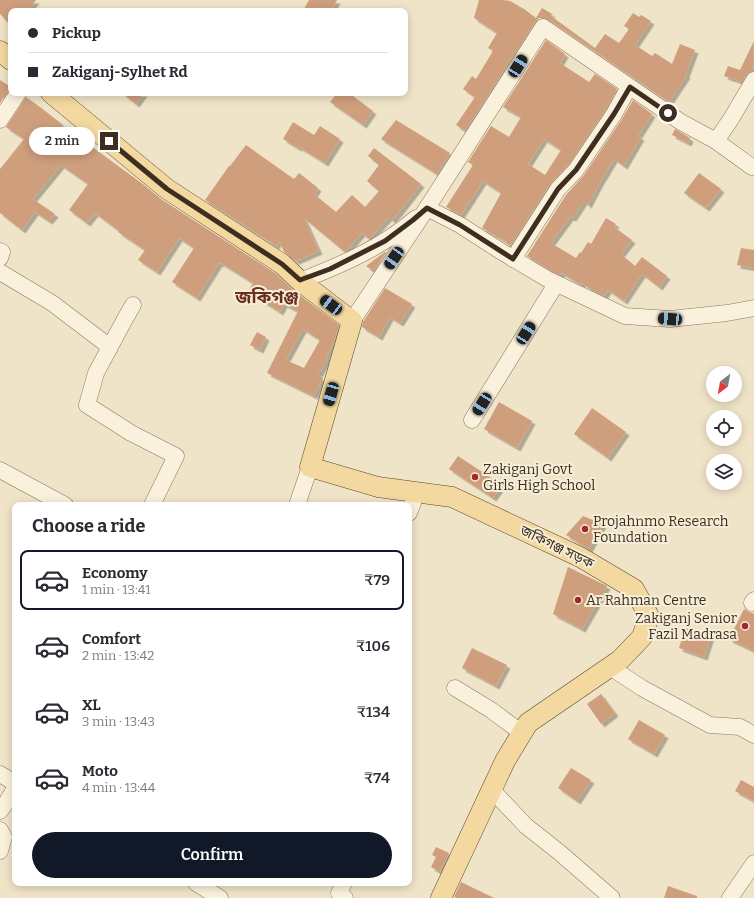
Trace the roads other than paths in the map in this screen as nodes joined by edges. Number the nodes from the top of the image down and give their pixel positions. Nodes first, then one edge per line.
1 (0, 51) edge
2 (8, 58) edge
3 (754, 80) edge
4 (630, 87) junction
5 (16, 96) edge
6 (55, 96) edge
7 (0, 120) edge
8 (716, 141) junction
9 (752, 167) dead end
10 (427, 208) junction
11 (0, 251) edge
12 (0, 258) edge
13 (513, 259) junction
14 (0, 272) edge
15 (300, 280) junction
16 (556, 284) junction
17 (133, 305) dead end
18 (754, 308) edge
19 (352, 321) junction
20 (110, 347) junction
21 (472, 420) dead end
22 (310, 467) junction
23 (0, 470) edge
24 (417, 492) junction
25 (59, 502) edge
26 (153, 502) edge
27 (298, 502) edge
28 (412, 505) edge
29 (610, 668) junction
30 (456, 688) dead end
31 (522, 733) junction
32 (754, 735) edge
33 (0, 774) edge
34 (12, 781) edge
35 (492, 790) junction
36 (12, 793) edge
37 (0, 811) edge
38 (0, 830) edge
39 (0, 851) edge
40 (754, 863) edge
41 (201, 886) edge
42 (343, 886) edge
43 (220, 898) edge
44 (345, 898) edge
45 (441, 898) edge
46 (612, 898) edge
47 (730, 898) edge

1 - 2 main road
3 - 8 street
4 - 8 street
4 - 10 street
4 - 13 street
5 - 7 street
6 - 15 main road
8 - 9 street
10 - 13 street
10 - 15 street
10 - 19 street
11 - 12 street
13 - 16 street
14 - 20 street
15 - 19 main road
16 - 18 street
16 - 21 street
17 - 20 street
19 - 22 main road
20 - 26 street
22 - 24 main road, জকিগঞ্জ সড়ক
22 - 27 street
23 - 25 street
24 - 28 street
24 - 29 main road, জকিগঞ্জ সড়ক
29 - 31 main road, জকিগঞ্জ সড়ক
29 - 32 street
30 - 31 street
31 - 35 main road, জকিগঞ্জ সড়ক
33 - 34 street
35 - 45 main road, জকিগঞ্জ সড়ক
35 - 46 street
36 - 37 street
38 - 39 street
40 - 47 street
41 - 43 street
42 - 44 street

